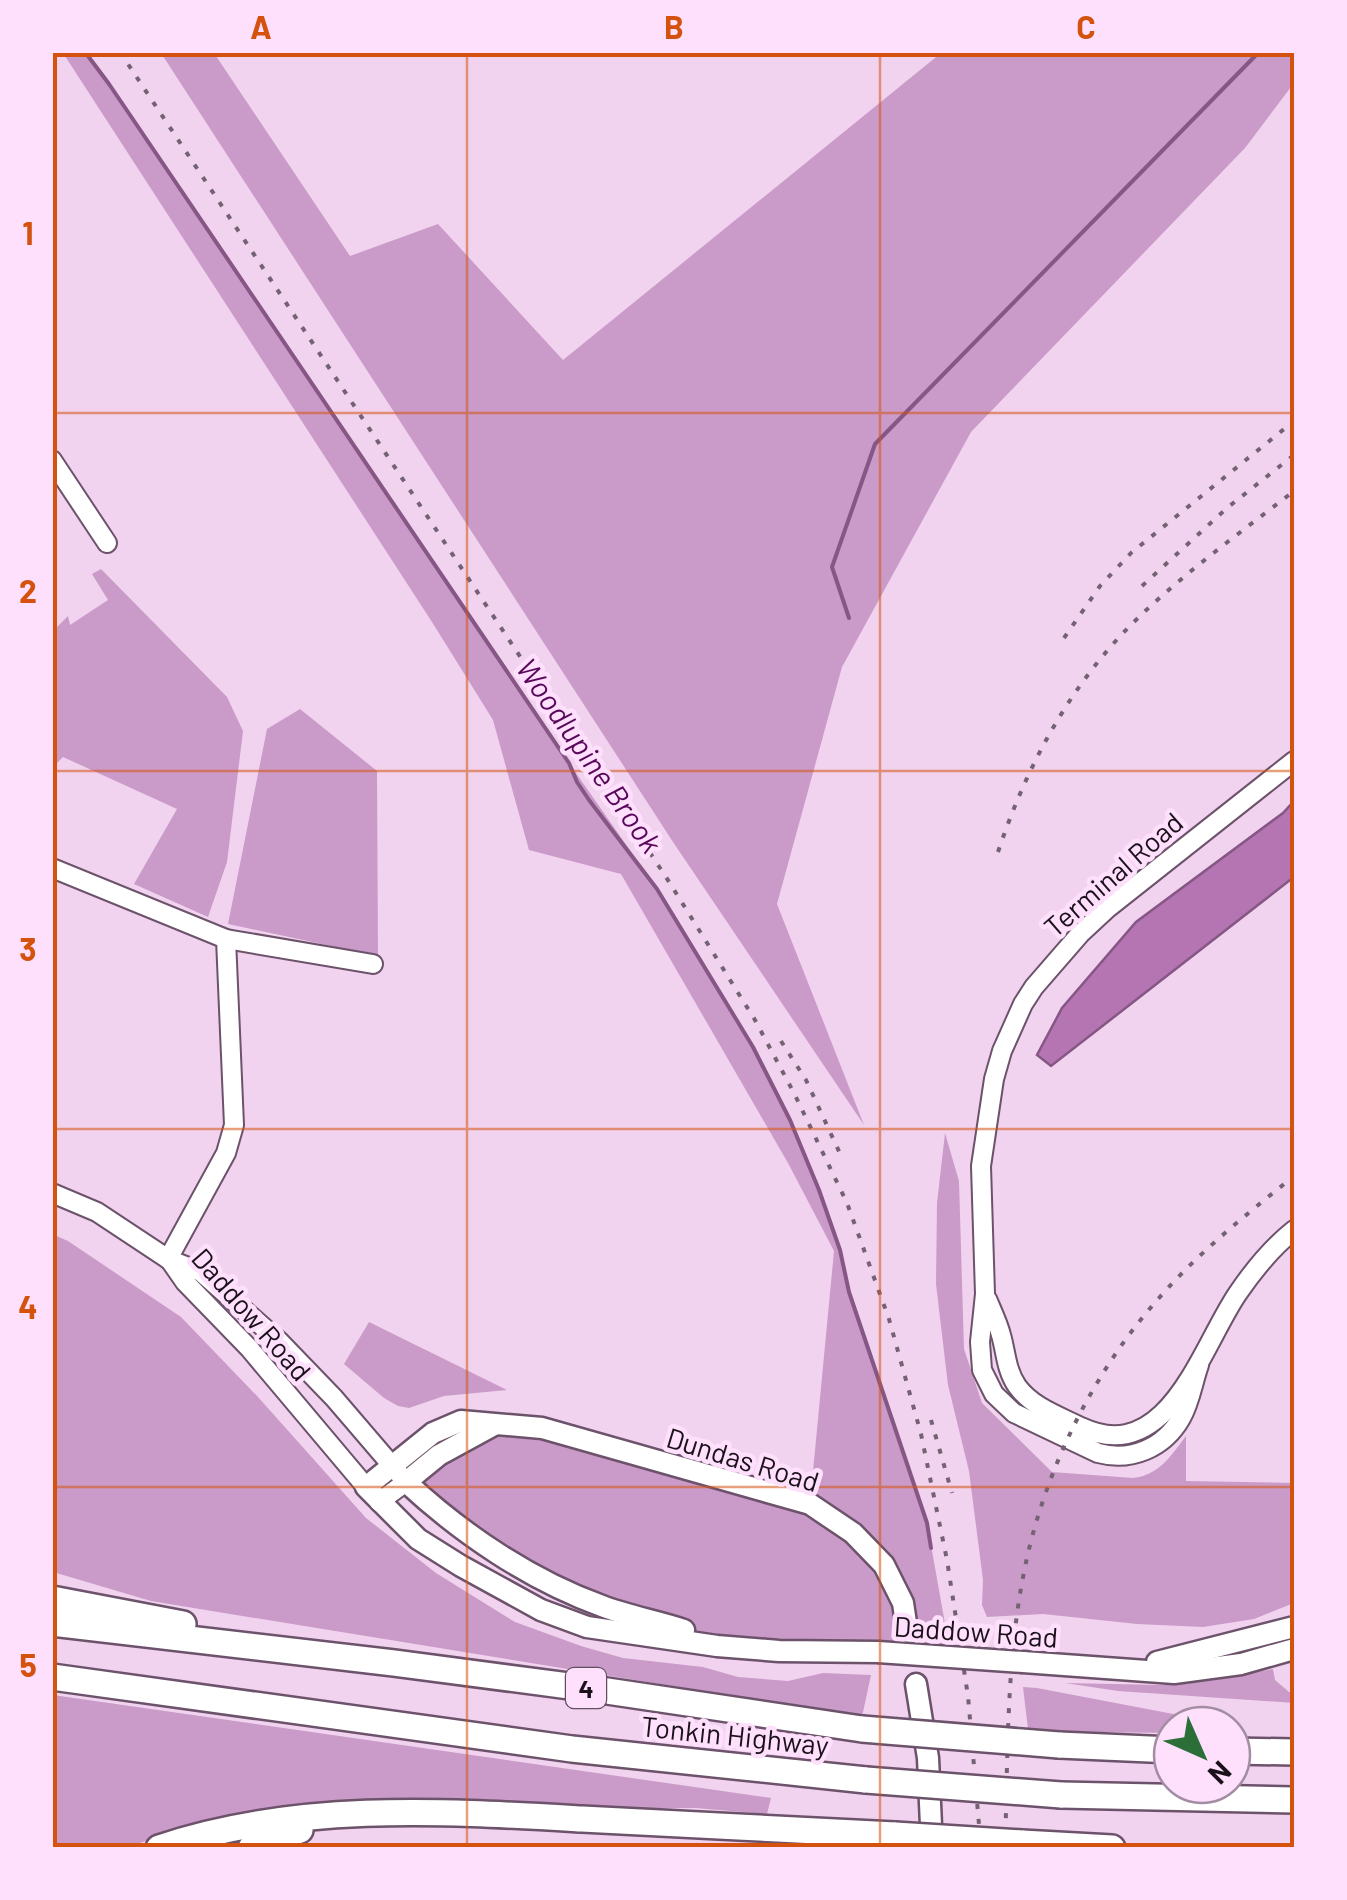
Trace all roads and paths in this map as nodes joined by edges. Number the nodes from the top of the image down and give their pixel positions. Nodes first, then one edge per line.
1 (52, 460) edge
2 (106, 543) dead end
3 (1294, 761) edge
4 (52, 868) edge
5 (226, 939) junction
6 (372, 964) dead end
7 (52, 1193) edge
8 (1294, 1230) edge
9 (168, 1259) junction
10 (985, 1294) junction
11 (1199, 1365) junction
12 (399, 1474) junction
13 (372, 1495) junction
14 (52, 1599) edge
15 (52, 1623) edge
16 (1294, 1627) edge
17 (908, 1636) dead end
18 (718, 1646) junction
19 (1294, 1649) edge
20 (394, 1663) junction
21 (1110, 1668) junction
22 (52, 1677) edge
23 (916, 1684) dead end
24 (1152, 1749) edge
25 (1252, 1751) edge
26 (1294, 1752) edge
27 (1294, 1800) edge
28 (352, 1812) junction
29 (159, 1848) edge
30 (251, 1848) edge
31 (932, 1848) edge
32 (1112, 1848) edge

1 - 2 street
3 - 10 street, Terminal Road
4 - 5 street
5 - 6 street
5 - 9 street
7 - 9 street
8 - 11 street, Terminal Road
9 - 12 street, Daddow Road
9 - 13 street, Daddow Road
10 - 11 street, Terminal Road
10 - 11 street, Terminal Road
12 - 13 main road, Dundas Road
12 - 17 main road, Dundas Road
12 - 18 main road, Daddow Road
13 - 18 main road, Daddow Road
14 - 20 highway
15 - 20 highway, Tonkin Highway / 4
16 - 21 main road, Daddow Road
18 - 21 main road, Daddow Road, bridge
19 - 21 main road, Daddow Road
20 - 24 highway, Tonkin Highway / 4, bridge
22 - 27 highway, Tonkin Highway / 4, bridge
23 - 31 main road
25 - 26 highway
28 - 29 highway
28 - 30 highway
28 - 32 highway, bridge

